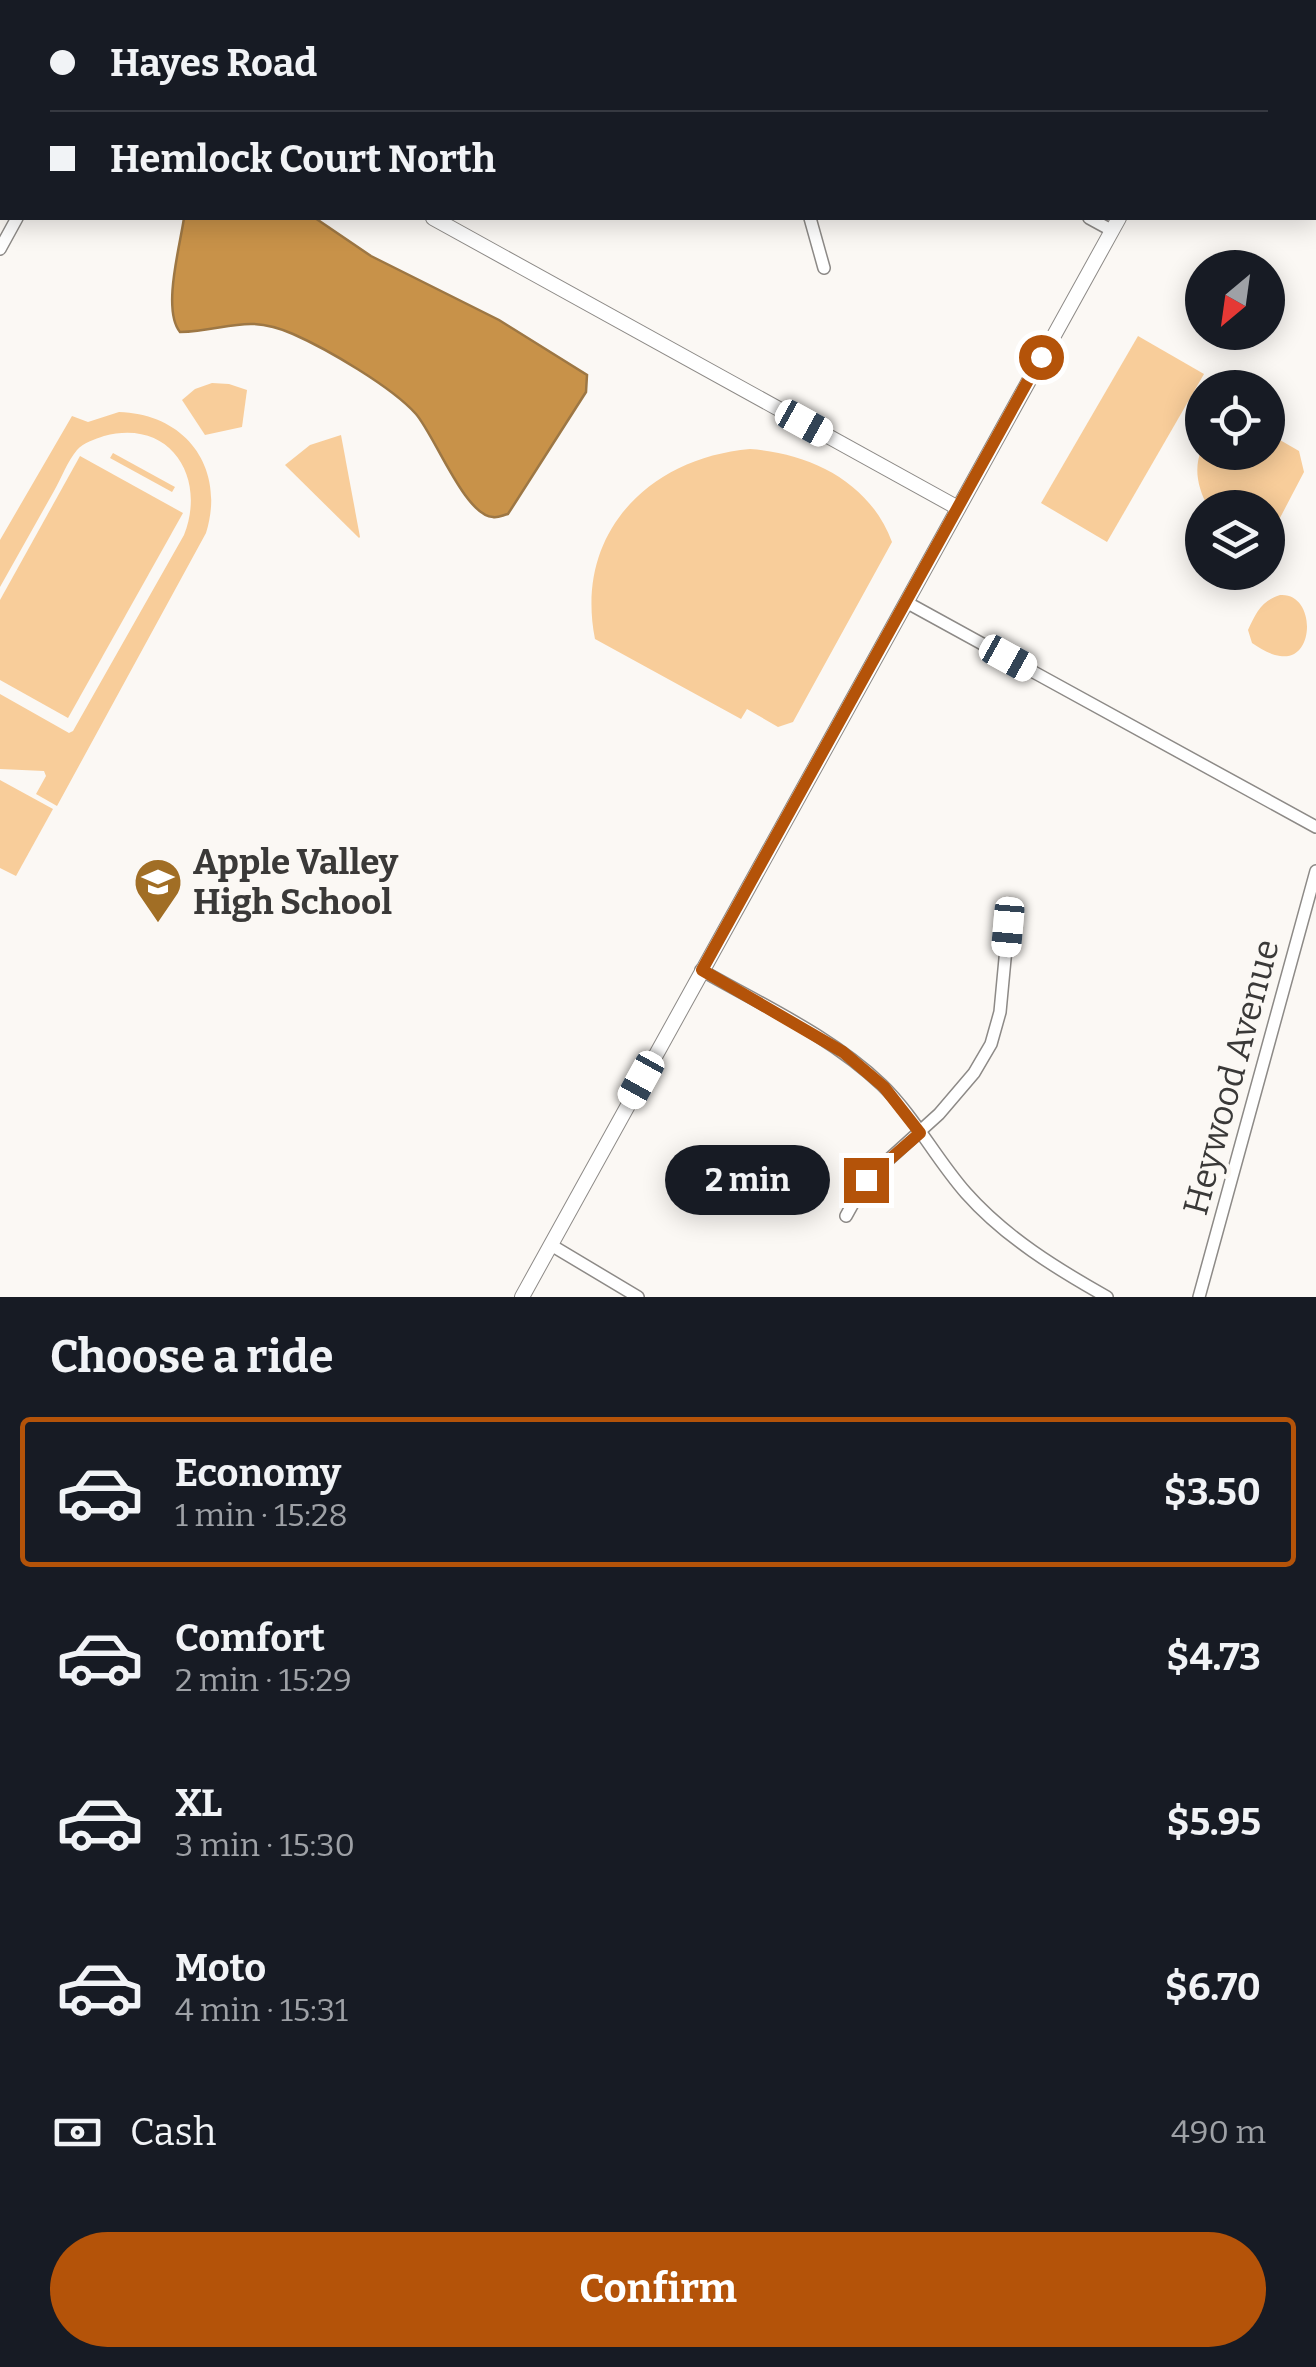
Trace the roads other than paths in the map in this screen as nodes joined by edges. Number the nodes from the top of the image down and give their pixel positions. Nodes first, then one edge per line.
1 (16, 220) edge
2 (436, 220) edge
3 (811, 220) edge
4 (1115, 224) edge
5 (0, 249) edge
6 (824, 268) dead end
7 (958, 508) junction
8 (906, 602) junction
9 (1316, 828) edge
10 (1316, 871) edge
11 (1008, 927) dead end
12 (702, 970) junction
13 (920, 1133) junction
14 (846, 1216) dead end
15 (551, 1246) junction
16 (522, 1297) edge
17 (638, 1297) edge
18 (1107, 1297) edge
19 (1200, 1297) edge

1 - 5 street
2 - 7 street
3 - 6 street
4 - 7 street
7 - 8 street
8 - 9 street
8 - 12 street
10 - 19 street, Heywood Avenue
11 - 13 street
12 - 13 street
12 - 15 street
13 - 14 street
13 - 18 street
15 - 16 street
15 - 17 street

